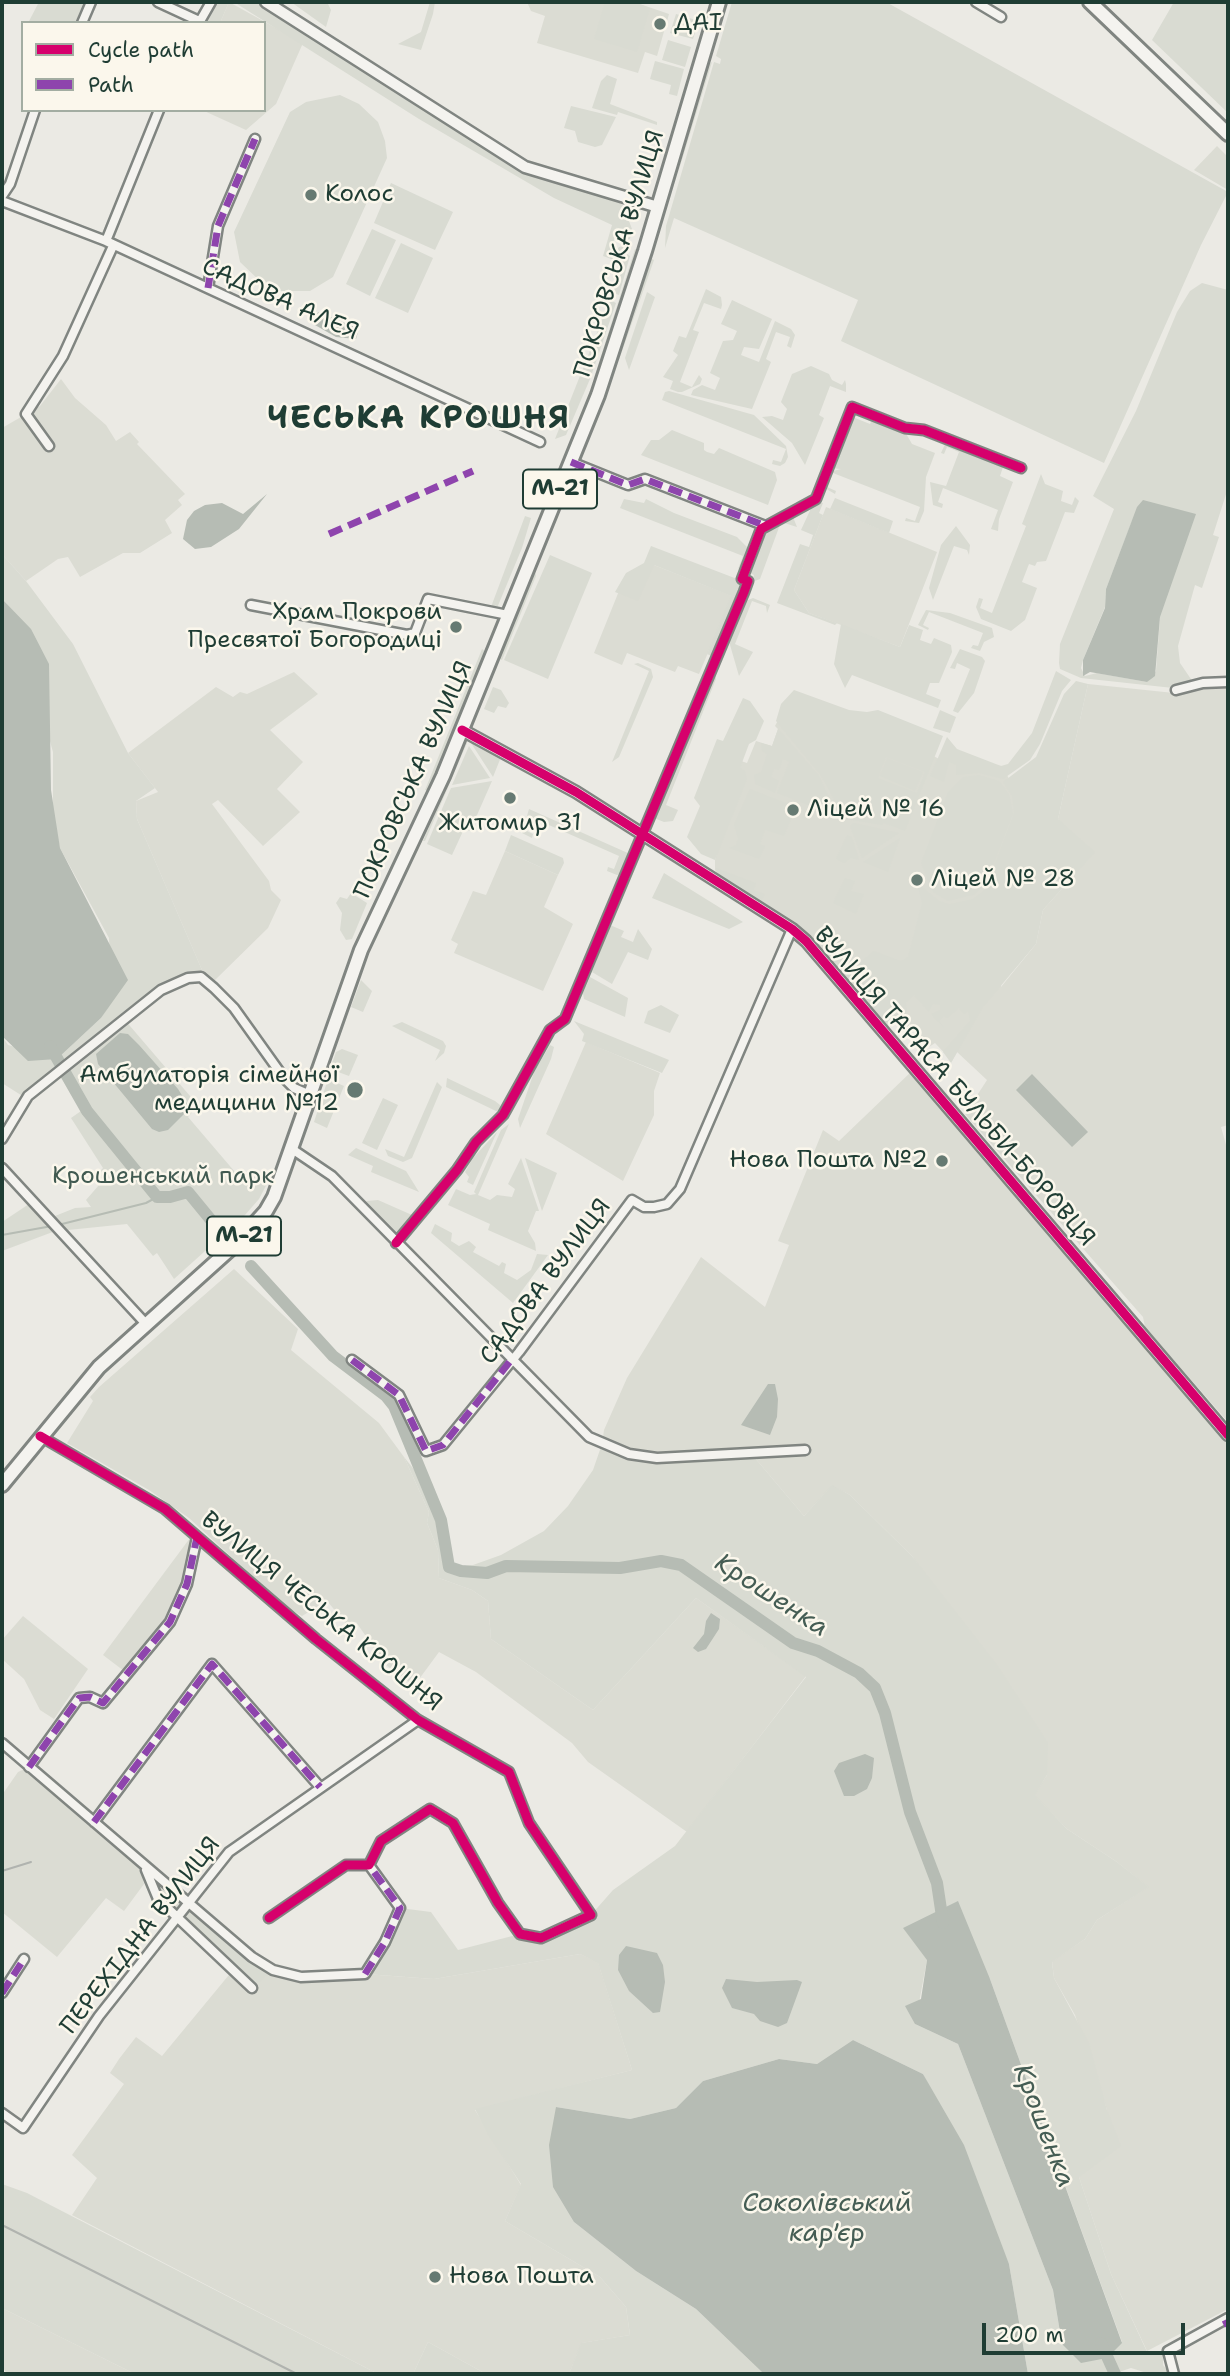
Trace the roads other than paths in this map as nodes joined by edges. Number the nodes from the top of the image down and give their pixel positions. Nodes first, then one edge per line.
1 (91, 2) edge
2 (158, 2) edge
3 (211, 2) edge
4 (266, 2) edge
5 (719, 2) edge
6 (976, 2) edge
7 (1090, 2) edge
8 (1001, 17) dead end
9 (83, 21) edge
10 (197, 21) edge
11 (200, 21) edge
12 (34, 112) edge
13 (158, 112) edge
14 (1228, 134) edge
15 (255, 139) dead end
16 (2, 198) edge
17 (658, 207) junction
18 (109, 243) junction
19 (208, 288) junction
20 (540, 442) dead end
21 (49, 446) dead end
22 (571, 462) junction
23 (1021, 468) dead end
24 (763, 525) junction
25 (251, 605) dead end
26 (503, 614) junction
27 (1228, 682) edge
28 (1176, 690) dead end
29 (462, 730) junction
30 (644, 834) junction
31 (792, 929) junction
32 (310, 1095) junction
33 (2, 1139) edge
34 (292, 1149) junction
35 (2, 1168) edge
36 (396, 1243) junction
37 (146, 1324) junction
38 (512, 1359) junction
39 (352, 1360) dead end
40 (1228, 1435) edge
41 (40, 1436) junction
42 (804, 1450) dead end
43 (2, 1485) edge
44 (197, 1537) junction
45 (418, 1720) junction
46 (2, 1743) edge
47 (29, 1766) junction
48 (320, 1787) junction
49 (94, 1822) junction
50 (141, 1862) junction
51 (369, 1865) junction
52 (188, 1903) junction
53 (178, 1917) junction
54 (269, 1918) dead end
55 (24, 1959) dead end
56 (252, 1988) dead end
57 (2, 1993) edge
58 (2, 2113) edge
59 (1227, 2322) edge
60 (1174, 2374) edge

1 - 9 street
2 - 10 street
3 - 11 street
4 - 17 street
5 - 17 main road, ПОКРОВСЬКА ВУЛИЦЯ / М-21
6 - 8 street
7 - 14 main road
12 - 16 street
13 - 18 street
15 - 19 street
16 - 18 street, САДОВА АЛЕЯ
17 - 22 main road, ПОКРОВСЬКА ВУЛИЦЯ / М-21
18 - 19 street, САДОВА АЛЕЯ
18 - 21 street
19 - 20 street, САДОВА АЛЕЯ
22 - 24 street
22 - 26 main road, ПОКРОВСЬКА ВУЛИЦЯ / М-21
23 - 24 street
24 - 30 street
25 - 26 street
26 - 29 main road, ПОКРОВСЬКА ВУЛИЦЯ / М-21
27 - 28 street
29 - 30 street, ВУЛИЦЯ ТАРАСА БУЛЬБИ-БОРОВЦЯ
29 - 32 main road, ПОКРОВСЬКА ВУЛИЦЯ / М-21
30 - 31 street, ВУЛИЦЯ ТАРАСА БУЛЬБИ-БОРОВЦЯ
30 - 36 street
31 - 38 street, САДОВА ВУЛИЦЯ
31 - 40 street, ВУЛИЦЯ ТАРАСА БУЛЬБИ-БОРОВЦЯ
32 - 33 street
32 - 34 main road, ПОКРОВСЬКА ВУЛИЦЯ / М-21
34 - 36 street
34 - 37 main road, ПОКРОВСЬКА ВУЛИЦЯ / М-21
35 - 37 street
36 - 38 street
37 - 41 main road, ПОКРОВСЬКА ВУЛИЦЯ / М-21
38 - 39 street, САДОВА ВУЛИЦЯ
38 - 42 street
41 - 43 main road, ПОКРОВСЬКА ВУЛИЦЯ / М-21
41 - 44 street, ВУЛИЦЯ ЧЕСЬКА КРОШНЯ
44 - 45 street, ВУЛИЦЯ ЧЕСЬКА КРОШНЯ
44 - 47 street
45 - 48 street, ПЕРЕХІДНА ВУЛИЦЯ
45 - 51 street, ВУЛИЦЯ ЧЕСЬКА КРОШНЯ
46 - 47 street
47 - 49 street
48 - 49 street
48 - 52 street, ПЕРЕХІДНА ВУЛИЦЯ
49 - 50 street
50 - 52 street
50 - 53 street
51 - 52 street
51 - 54 street
52 - 53 street, ПЕРЕХІДНА ВУЛИЦЯ
53 - 56 street
53 - 58 street, ПЕРЕХІДНА ВУЛИЦЯ
55 - 57 street
59 - 60 street

